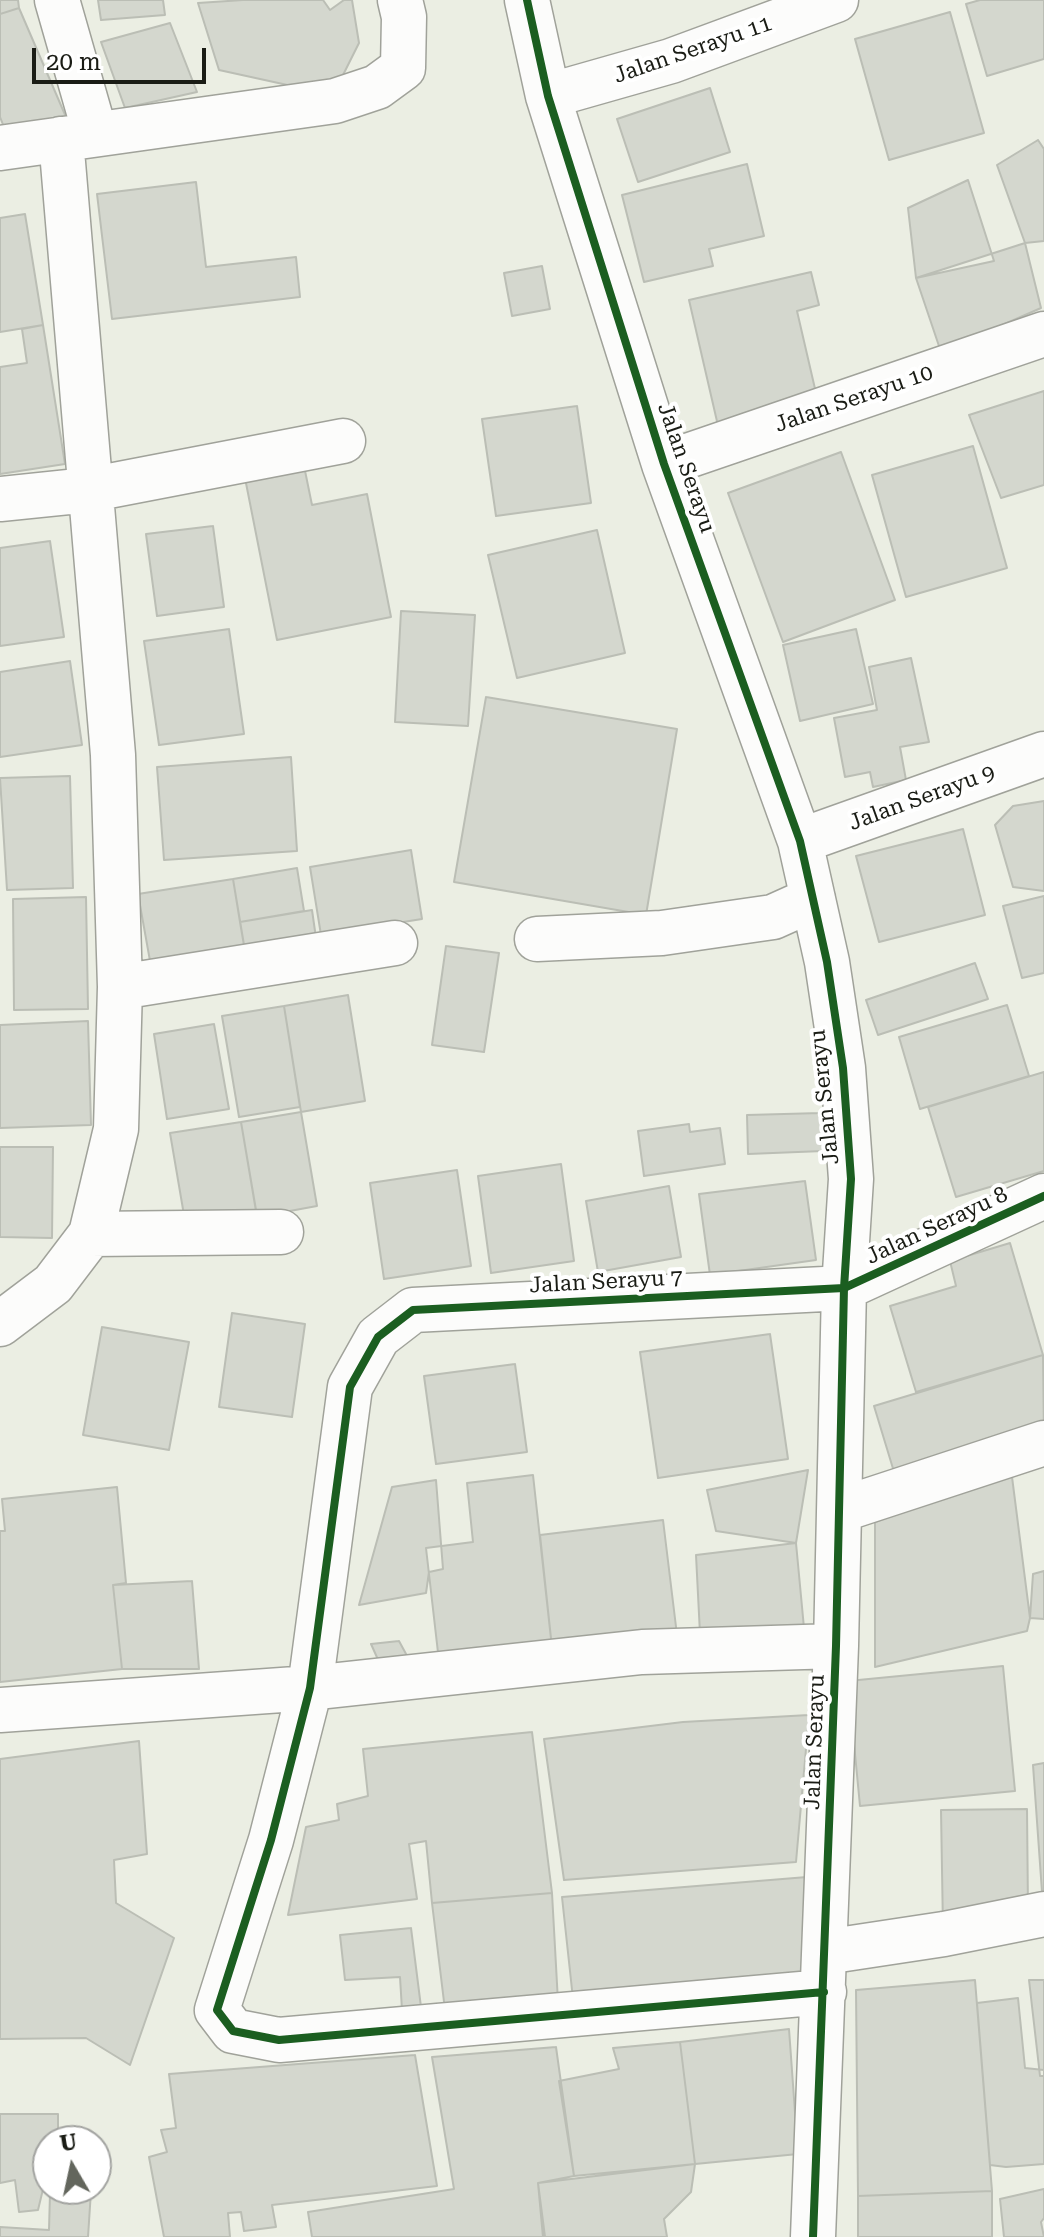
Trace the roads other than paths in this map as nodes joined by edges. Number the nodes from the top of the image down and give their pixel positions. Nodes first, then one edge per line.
1 (57, 0) edge
2 (400, 0) edge
3 (527, 0) edge
4 (836, 0) edge
5 (548, 96) junction
6 (78, 136) junction
7 (0, 148) edge
8 (1044, 334) edge
9 (343, 441) dead end
10 (664, 464) junction
11 (88, 490) junction
12 (0, 499) edge
13 (1044, 754) edge
14 (800, 841) junction
15 (813, 899) junction
16 (537, 939) dead end
17 (395, 943) dead end
18 (120, 987) junction
19 (1044, 1196) edge
20 (281, 1232) dead end
21 (91, 1234) junction
22 (844, 1288) junction
23 (0, 1324) edge
24 (1044, 1443) edge
25 (840, 1510) junction
26 (836, 1646) junction
27 (310, 1688) junction
28 (0, 1710) edge
29 (1044, 1914) edge
30 (824, 1972) junction
31 (813, 2237) edge

1 - 6 street
2 - 6 street
3 - 5 street, Jalan Serayu
4 - 5 street, Jalan Serayu 11
5 - 10 street, Jalan Serayu
6 - 7 street
6 - 11 street
8 - 10 street, Jalan Serayu 10
9 - 11 street
10 - 14 street, Jalan Serayu
11 - 12 street
11 - 18 street
13 - 14 street, Jalan Serayu 9
14 - 15 street, Jalan Serayu
15 - 16 street
15 - 22 street, Jalan Serayu
17 - 18 street
18 - 21 street
19 - 22 street, Jalan Serayu 8
20 - 21 street
21 - 23 street
22 - 25 street, Jalan Serayu
22 - 27 street, Jalan Serayu 7
24 - 25 street
25 - 26 street, Jalan Serayu
26 - 27 street
26 - 30 street, Jalan Serayu
27 - 28 street
27 - 30 street
29 - 30 street
30 - 31 street, Jalan Serayu

